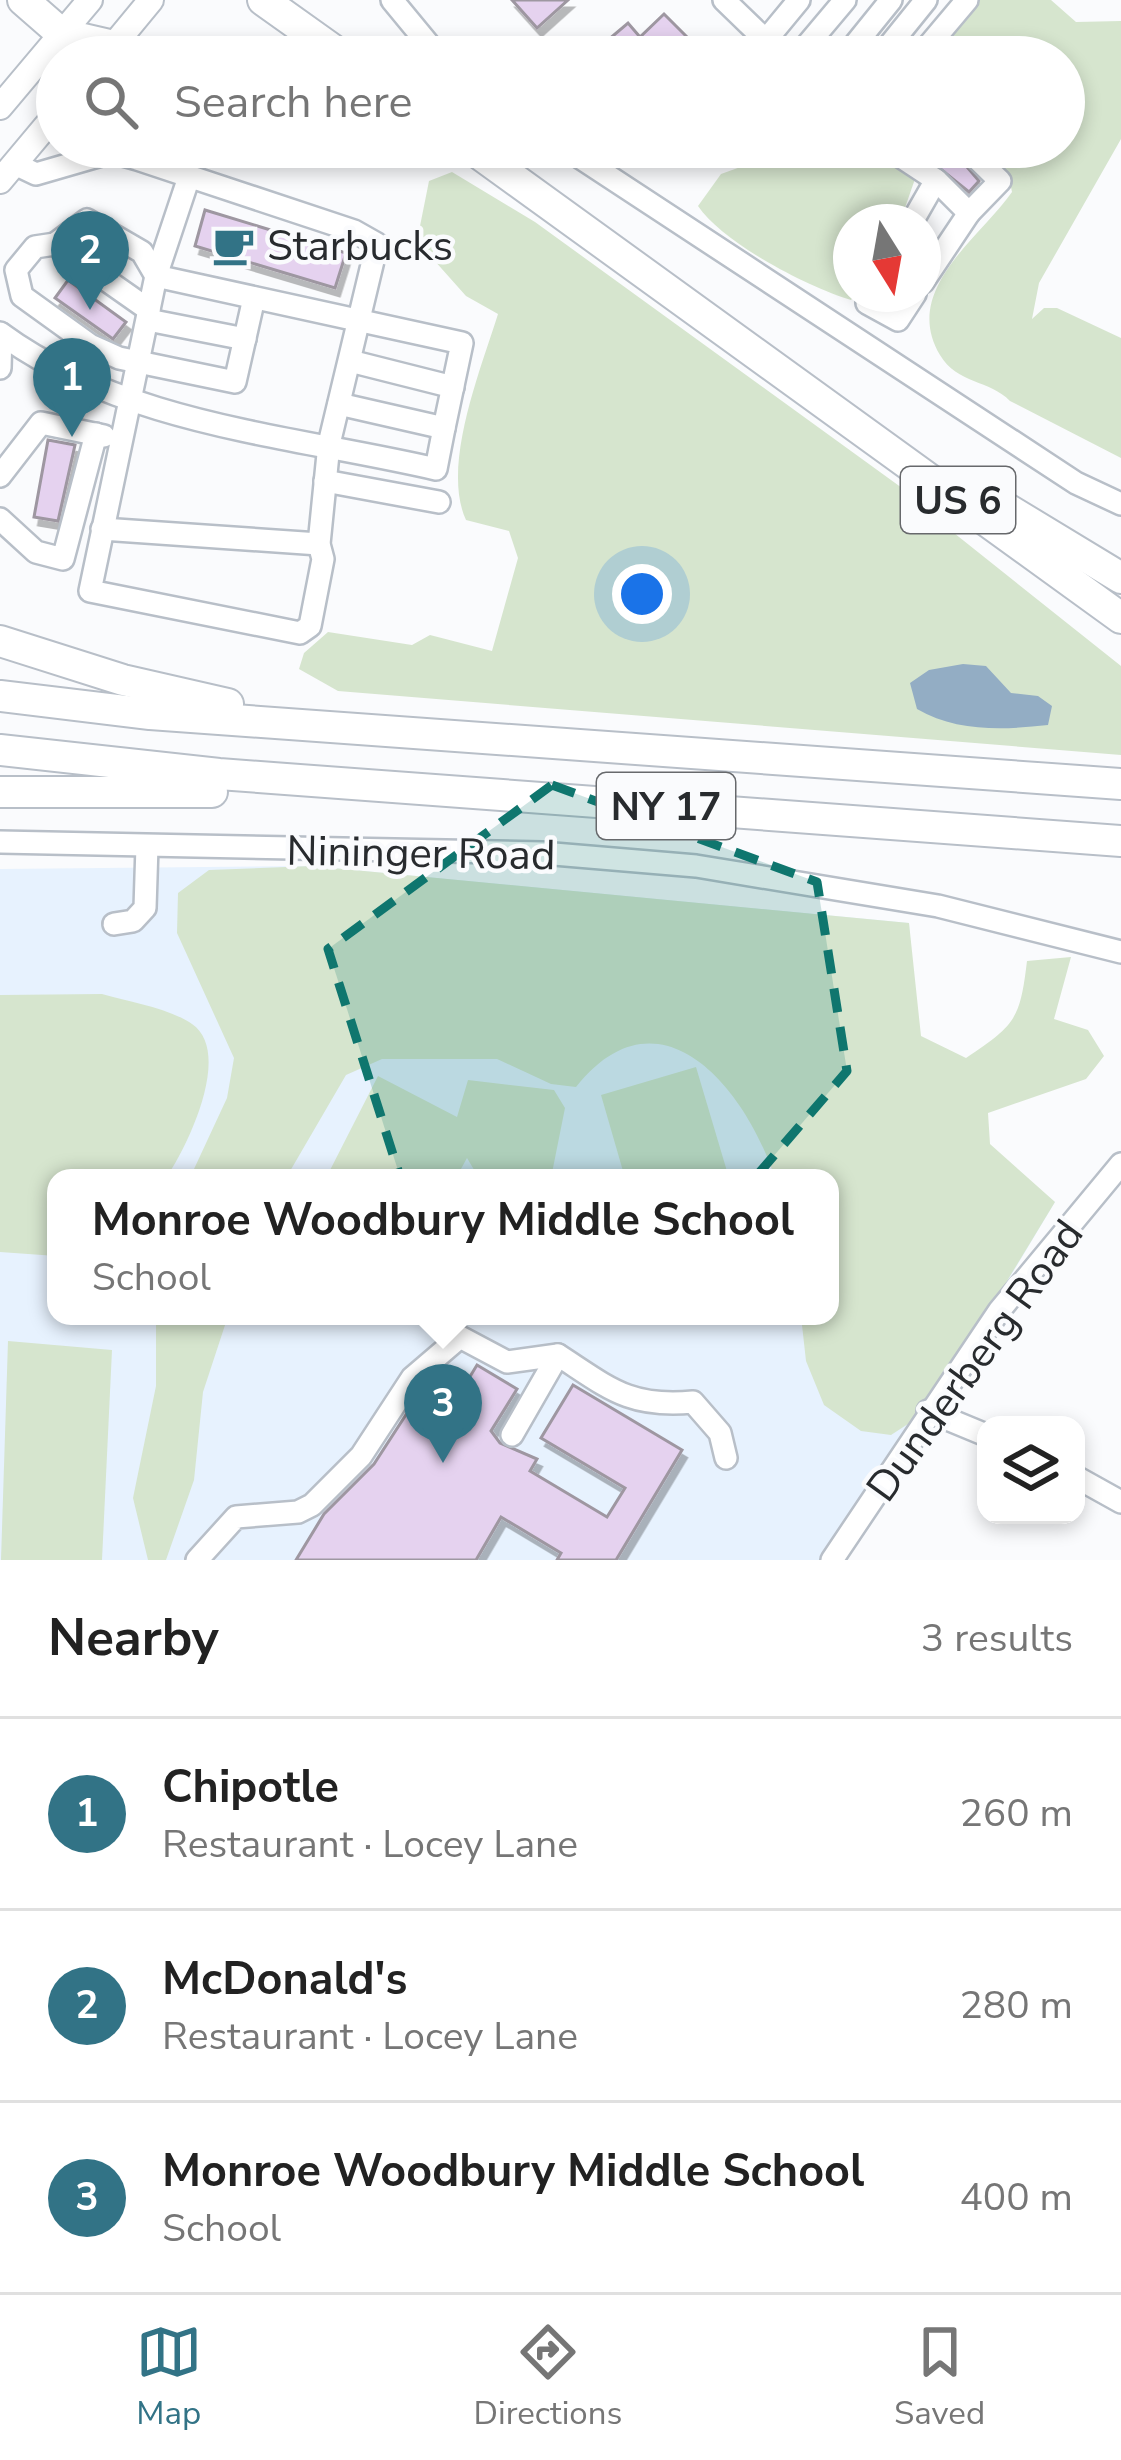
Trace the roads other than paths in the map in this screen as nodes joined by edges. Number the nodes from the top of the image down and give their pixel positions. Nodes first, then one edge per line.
1 (23, 0) edge
2 (90, 0) edge
3 (151, 0) edge
4 (263, 0) edge
5 (392, 0) edge
6 (799, 0) edge
7 (845, 0) edge
8 (891, 0) edge
9 (926, 0) edge
10 (967, 0) edge
11 (733, 3) edge
12 (62, 34) junction
13 (67, 36) edge
14 (122, 36) edge
15 (314, 36) edge
16 (422, 36) edge
17 (762, 36) edge
18 (769, 36) edge
19 (815, 36) edge
20 (861, 36) edge
21 (897, 36) edge
22 (937, 36) edge
23 (36, 65) edge
24 (0, 107) edge
25 (36, 138) edge
26 (57, 168) edge
27 (161, 168) edge
28 (500, 168) edge
29 (596, 168) edge
30 (918, 168) edge
31 (987, 168) edge
32 (7, 172) edge
33 (189, 177) junction
34 (936, 180) junction
35 (922, 204) edge
36 (969, 213) junction
37 (55, 244) junction
38 (941, 256) edge
39 (156, 276) junction
40 (254, 298) junction
41 (149, 315) junction
42 (360, 322) junction
43 (0, 334) edge
44 (245, 339) junction
45 (140, 360) junction
46 (350, 362) junction
47 (0, 368) edge
48 (798, 379) junction
49 (453, 387) junction
50 (132, 403) junction
51 (339, 404) junction
52 (444, 428) junction
53 (89, 433) junction
54 (120, 440) junction
55 (328, 444) junction
56 (0, 476) edge
57 (325, 481) junction
58 (439, 502) dead end
59 (1121, 505) edge
60 (0, 519) edge
61 (102, 529) junction
62 (319, 544) junction
63 (63, 560) junction
64 (94, 568) junction
65 (1121, 578) edge
66 (1121, 619) edge
67 (0, 641) edge
68 (0, 696) edge
69 (502, 740) junction
70 (0, 751) edge
71 (1121, 784) edge
72 (434, 789) junction
73 (0, 792) edge
74 (1121, 841) edge
75 (0, 842) edge
76 (72, 845) junction
77 (147, 846) junction
78 (0, 855) edge
79 (114, 924) dead end
80 (1121, 952) edge
81 (1121, 1164) edge
82 (558, 1355) junction
83 (928, 1411) junction
84 (977, 1431) edge
85 (512, 1435) dead end
86 (726, 1458) dead end
87 (1085, 1482) edge
88 (1121, 1502) edge
89 (196, 1560) edge
90 (832, 1560) edge

1 - 12 highway
2 - 12 main road
3 - 14 main road
4 - 15 highway
5 - 16 street
6 - 18 street
7 - 19 street
8 - 20 street
9 - 21 street
10 - 22 street
11 - 17 street
12 - 13 highway
23 - 24 main road
25 - 32 main road
26 - 32 street
27 - 33 street
28 - 48 highway, US 6
29 - 59 street
30 - 34 street
31 - 36 street
33 - 39 street
33 - 42 street
34 - 35 street
34 - 36 street
36 - 38 street
37 - 39 street
37 - 41 street
37 - 45 street
39 - 40 street
39 - 41 street
40 - 42 street
40 - 44 street
41 - 44 street
41 - 45 street
42 - 46 street
42 - 49 street
43 - 47 street
43 - 50 street
44 - 45 street
45 - 50 street
46 - 49 street
46 - 51 street
48 - 65 highway, US 6
48 - 66 highway, US 6
49 - 52 street
50 - 54 street
50 - 55 street
51 - 52 street
51 - 55 street
52 - 55 street
53 - 54 street
53 - 56 street
53 - 63 street
54 - 61 street
55 - 57 street
57 - 58 street
57 - 62 street
60 - 63 street
61 - 62 street
61 - 64 street
62 - 64 street
63 - 64 street
67 - 69 highway, NY 17
68 - 69 highway
69 - 71 highway, NY 17
70 - 72 highway
72 - 73 highway, NY 17
72 - 74 highway, NY 17
75 - 76 street, Nininger Road
76 - 77 street, Nininger Road
76 - 78 street, Nininger Road
77 - 79 street
77 - 80 street, Nininger Road
81 - 83 street, Dunderberg Road
82 - 85 street
82 - 86 street
82 - 89 street
83 - 84 street
83 - 90 street, Dunderberg Road
87 - 88 street

